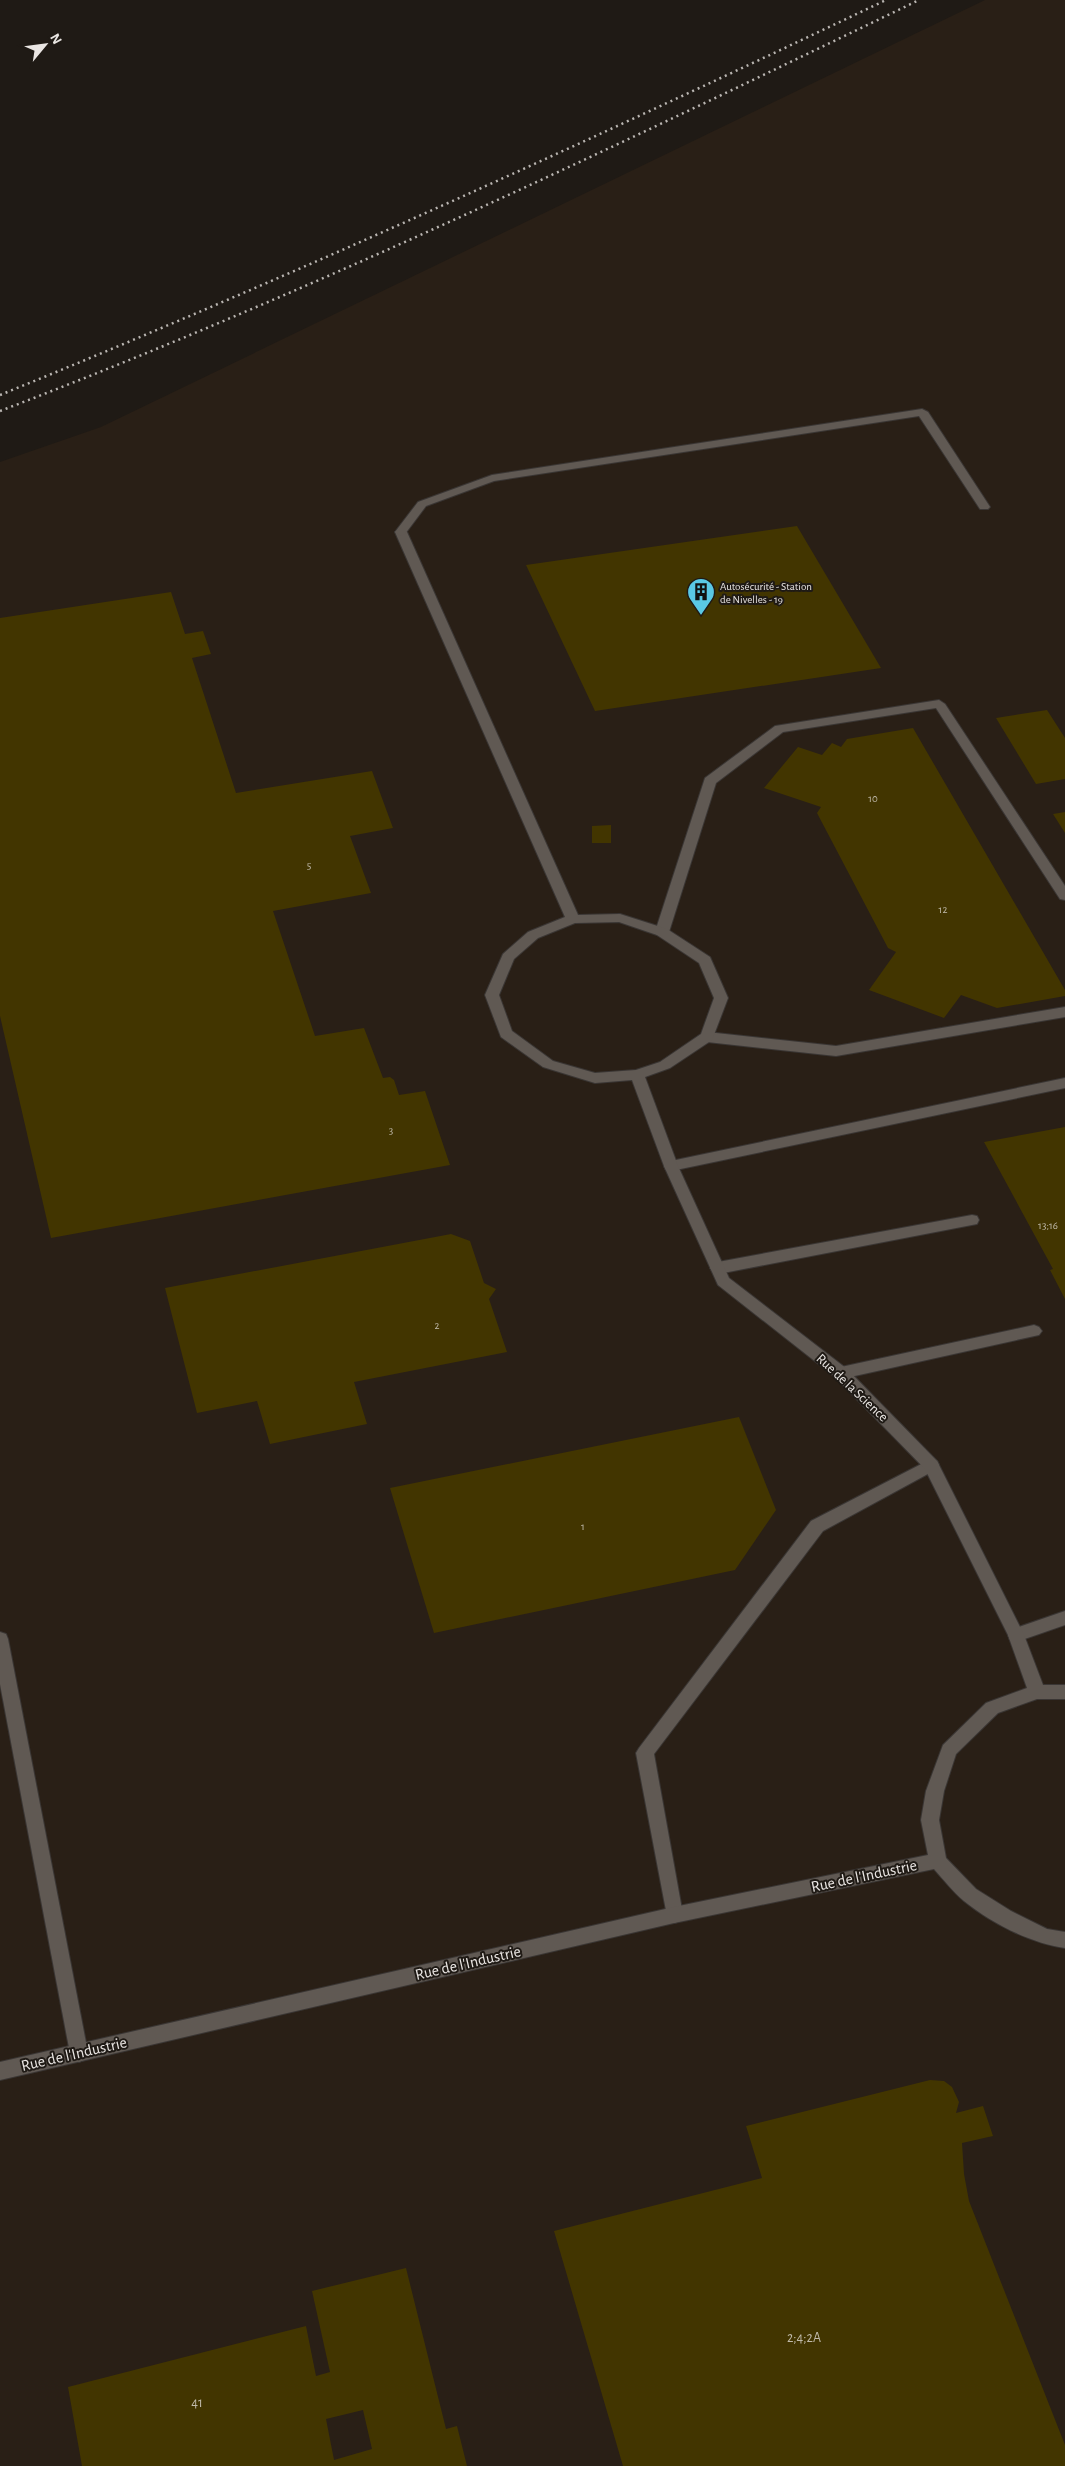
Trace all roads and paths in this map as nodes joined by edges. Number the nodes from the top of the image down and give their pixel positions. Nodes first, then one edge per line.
1 (984, 507) dead end
2 (1065, 896) edge
3 (573, 919) junction
4 (662, 932) junction
5 (1065, 1012) edge
6 (707, 1037) junction
7 (637, 1075) junction
8 (1065, 1083) edge
9 (671, 1166) junction
10 (972, 1220) dead end
11 (718, 1268) junction
12 (1034, 1331) dead end
13 (840, 1373) junction
14 (931, 1465) junction
15 (1065, 1618) edge
16 (1016, 1635) junction
17 (0, 1639) edge
18 (1037, 1692) junction
19 (1065, 1692) edge
20 (938, 1861) junction
21 (674, 1915) junction
22 (1065, 1940) edge
23 (79, 2053) junction
24 (0, 2071) edge

1 - 3 street
2 - 4 street
3 - 4 street
3 - 7 street
4 - 6 street
5 - 6 street
6 - 7 street
7 - 9 street, Rue de la Science
8 - 9 street
9 - 11 street, Rue de la Science
10 - 11 street
11 - 13 street, Rue de la Science
12 - 13 street
13 - 14 street, Rue de la Science
14 - 16 street, Rue de la Science
14 - 21 street
15 - 16 street
16 - 18 street, Rue de la Science
17 - 23 street
18 - 19 street
18 - 20 street
20 - 21 street, Rue de l'Industrie
20 - 22 street
21 - 23 street, Rue de l'Industrie
23 - 24 street, Rue de l'Industrie

